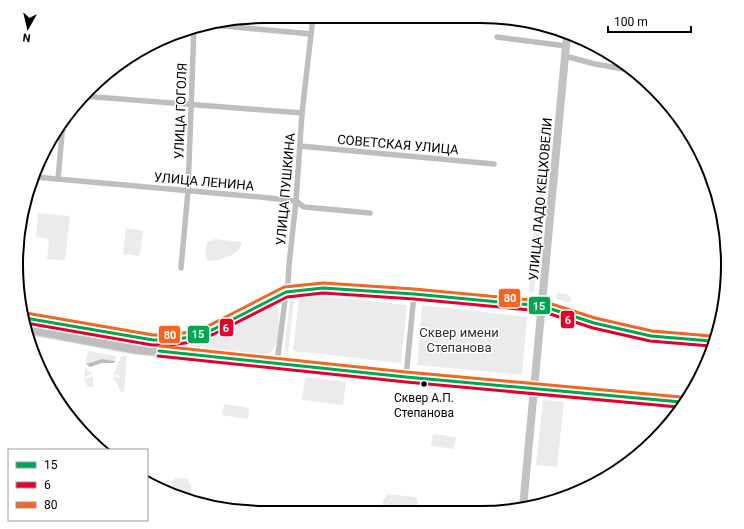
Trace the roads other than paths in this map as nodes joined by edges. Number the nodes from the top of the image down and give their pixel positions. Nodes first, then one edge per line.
1 (312, 23) edge
2 (226, 26) edge
3 (194, 34) edge
4 (310, 34) junction
5 (497, 37) dead end
6 (567, 39) edge
7 (566, 46) junction
8 (565, 56) junction
9 (620, 68) edge
10 (91, 97) edge
11 (190, 105) junction
12 (302, 113) junction
13 (62, 133) edge
14 (300, 146) junction
15 (494, 164) dead end
16 (39, 177) edge
17 (58, 179) junction
18 (188, 191) junction
19 (296, 201) junction
20 (370, 213) dead end
21 (182, 268) dead end
22 (286, 292) junction
23 (414, 294) junction
24 (542, 306) junction
25 (29, 319) edge
26 (32, 330) edge
27 (709, 340) edge
28 (278, 363) junction
29 (406, 377) junction
30 (534, 388) junction
31 (678, 402) edge
32 (524, 502) edge

1 - 4 street, УЛИЦА ПУШКИНА
2 - 4 street
3 - 11 street, УЛИЦА ГОГОЛЯ
4 - 12 street, УЛИЦА ПУШКИНА
5 - 7 street
6 - 7 main road, УЛИЦА ЛАДО КЕЦХОВЕЛИ
7 - 8 main road, УЛИЦА ЛАДО КЕЦХОВЕЛИ
8 - 9 street
8 - 24 main road, УЛИЦА ЛАДО КЕЦХОВЕЛИ
10 - 11 street
11 - 12 street
11 - 18 street, УЛИЦА ГОГОЛЯ
12 - 14 street, УЛИЦА ПУШКИНА
13 - 17 street
14 - 15 street, СОВЕТСКАЯ УЛИЦА
14 - 19 street, УЛИЦА ПУШКИНА
16 - 17 street, УЛИЦА ЛЕНИНА
17 - 18 street, УЛИЦА ЛЕНИНА
18 - 19 street, УЛИЦА ЛЕНИНА
18 - 21 street, УЛИЦА ГОГОЛЯ
19 - 20 street, УЛИЦА ЛЕНИНА
19 - 22 street, УЛИЦА ПУШКИНА
22 - 23 main road
22 - 25 main road
22 - 28 street, УЛИЦА ПУШКИНА
23 - 24 main road
23 - 29 street
24 - 27 main road
24 - 30 main road, УЛИЦА ЛАДО КЕЦХОВЕЛИ
26 - 28 main road
28 - 29 main road
29 - 30 main road
30 - 31 main road
30 - 32 main road, УЛИЦА ЛАДО КЕЦХОВЕЛИ

